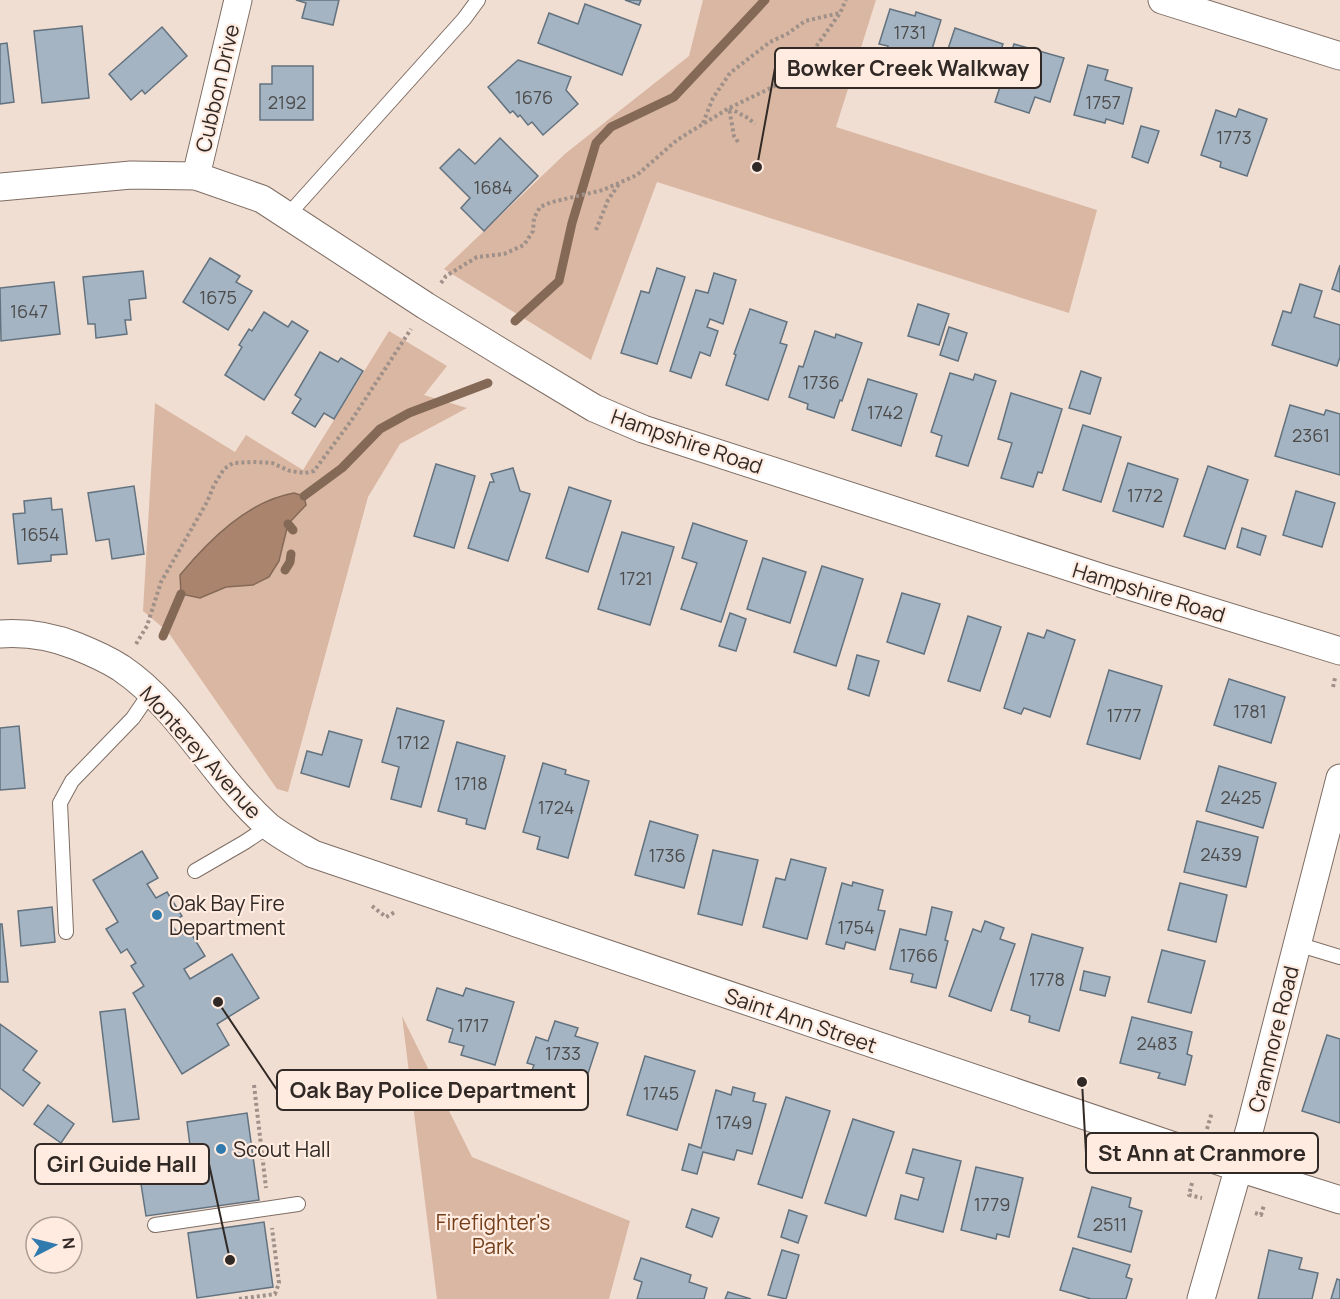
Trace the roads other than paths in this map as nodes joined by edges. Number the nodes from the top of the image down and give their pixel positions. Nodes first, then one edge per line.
1 (238, 0) edge
2 (478, 0) edge
3 (1162, 0) edge
4 (1340, 56) edge
5 (196, 176) junction
6 (0, 187) edge
7 (288, 215) junction
8 (0, 634) edge
9 (1340, 651) edge
10 (150, 693) junction
11 (1340, 778) edge
12 (268, 826) junction
13 (195, 871) dead end
14 (66, 932) dead end
15 (1297, 944) junction
16 (1340, 957) edge
17 (1239, 1168) junction
18 (1340, 1200) edge
19 (298, 1204) dead end
20 (155, 1225) dead end
21 (1201, 1299) edge

1 - 5 street, Cubbon Drive
2 - 7 lane
3 - 4 street
5 - 6 street, Hampshire Road
5 - 7 street, Hampshire Road
7 - 9 street, Hampshire Road
8 - 10 street, Monterey Avenue
10 - 12 street, Monterey Avenue
10 - 14 lane
11 - 15 street, Cranmore Road
12 - 13 lane
12 - 17 street, Saint Ann Street
15 - 16 lane
15 - 17 street, Cranmore Road
17 - 18 street, Saint Ann Street
17 - 21 street, Cranmore Road
19 - 20 lane

